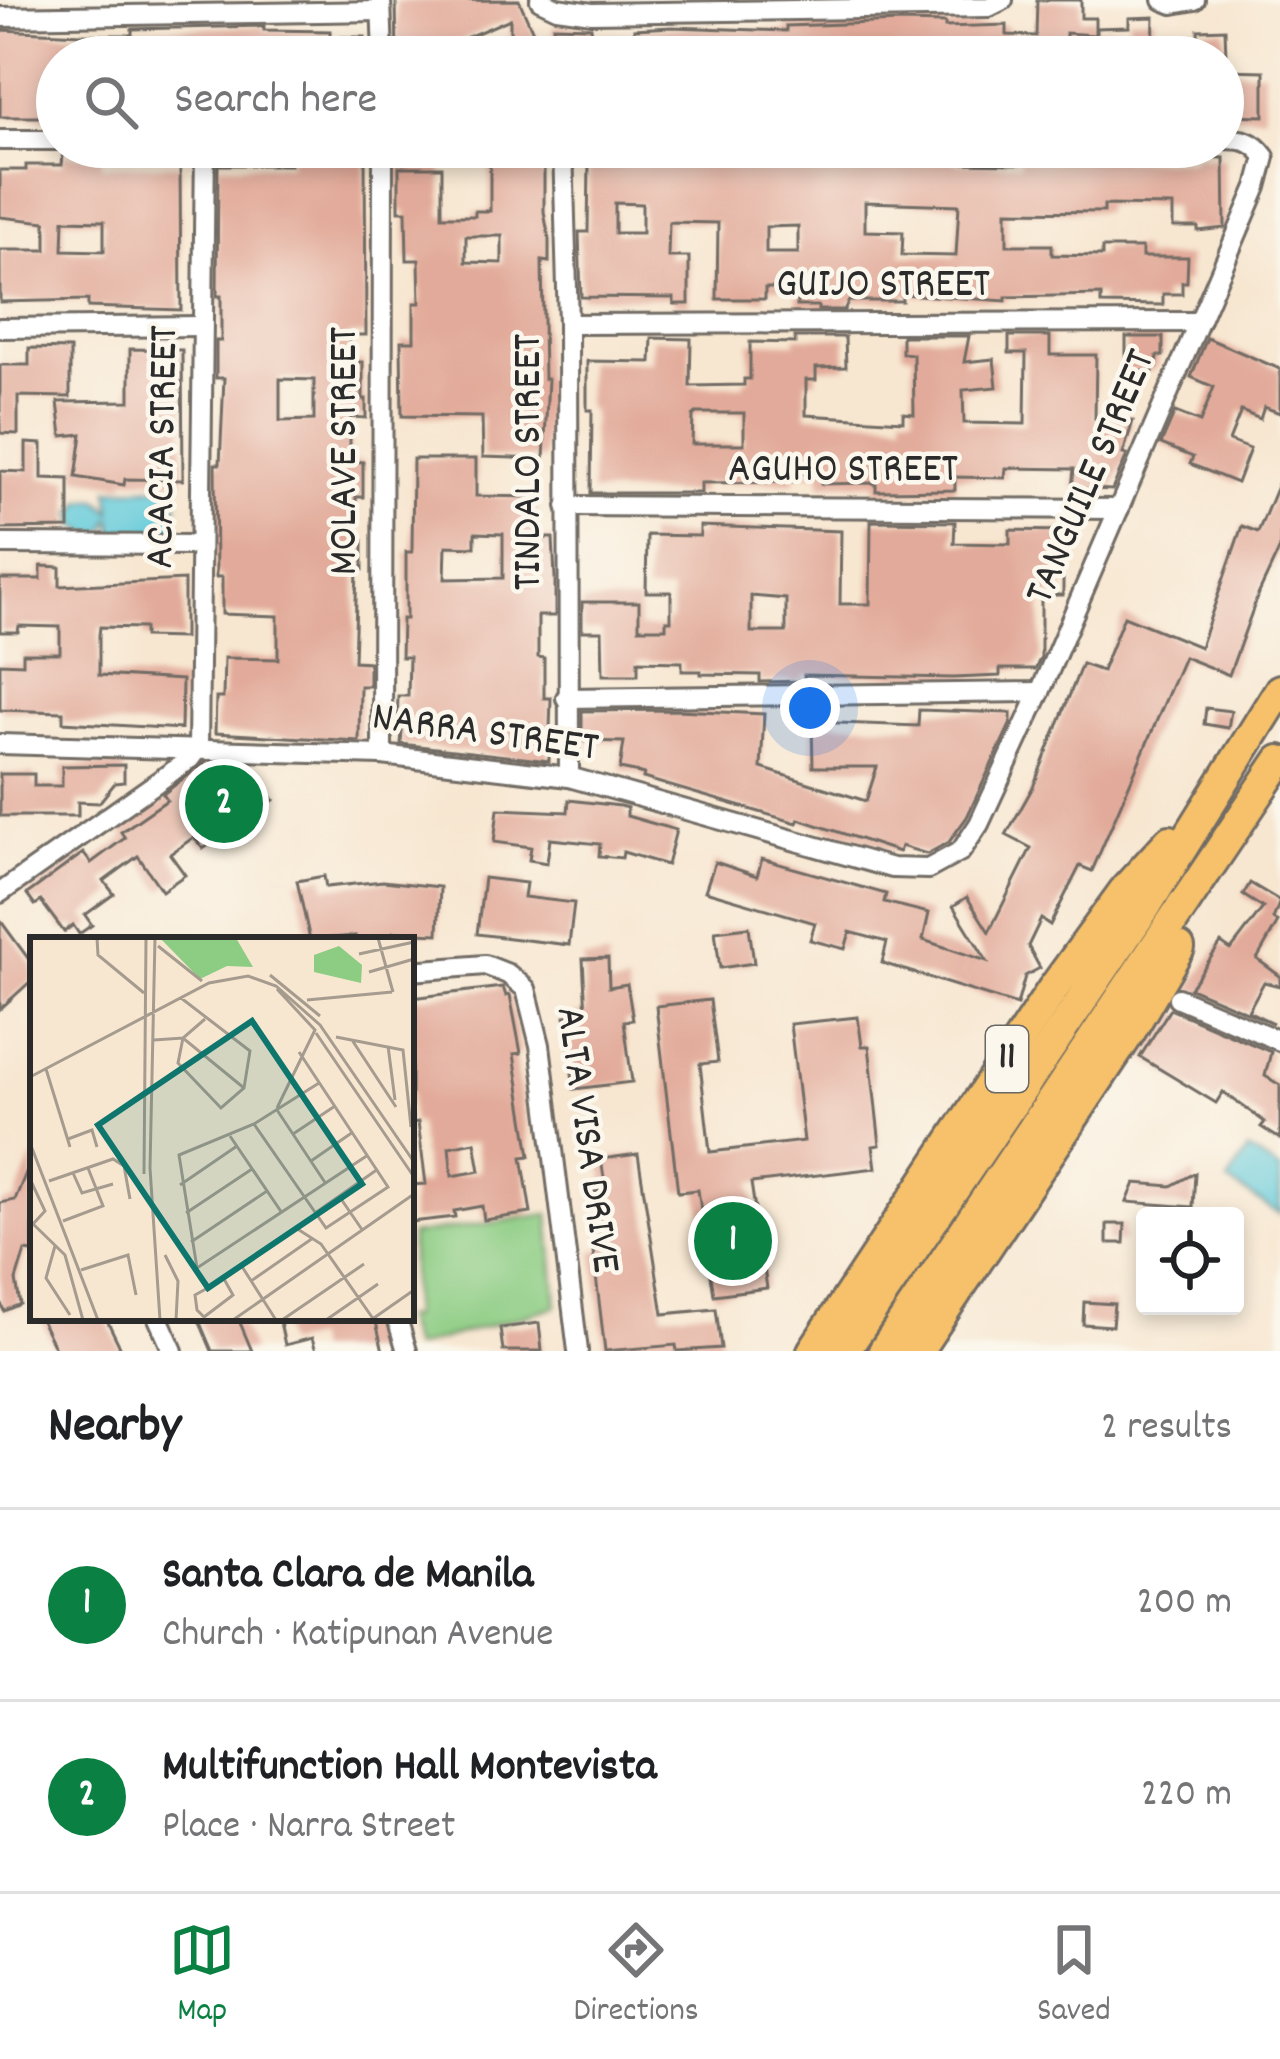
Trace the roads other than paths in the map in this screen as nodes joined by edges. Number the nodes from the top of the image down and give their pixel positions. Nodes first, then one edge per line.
1 (540, 0) edge
2 (1163, 0) edge
3 (1195, 0) edge
4 (1003, 1) edge
5 (381, 5) edge
6 (175, 7) edge
7 (0, 17) edge
8 (382, 36) edge
9 (0, 140) edge
10 (36, 140) edge
11 (1244, 142) edge
12 (205, 168) edge
13 (383, 168) edge
14 (564, 168) edge
15 (1199, 322) junction
16 (568, 324) junction
17 (202, 326) junction
18 (0, 328) edge
19 (567, 506) junction
20 (1119, 509) junction
21 (0, 544) edge
22 (200, 545) junction
23 (1280, 690) edge
24 (1040, 692) junction
25 (566, 698) junction
26 (0, 744) edge
27 (198, 748) junction
28 (382, 755) junction
29 (1280, 761) edge
30 (569, 777) junction
31 (1223, 784) junction
32 (1257, 799) junction
33 (979, 824) joint
34 (0, 893) edge
35 (414, 971) edge
36 (1178, 998) dead end
37 (1280, 1041) edge
38 (159, 1321) edge
39 (398, 1321) edge
40 (173, 1351) edge
41 (407, 1351) edge
42 (578, 1351) edge
43 (813, 1351) edge
44 (844, 1351) edge
45 (884, 1351) edge
46 (916, 1351) edge

1 - 4 street
2 - 3 street
5 - 6 street
5 - 8 street
6 - 7 street
9 - 10 street
11 - 15 street, TANGUILE STREET
12 - 17 street, ACACIA STREET
13 - 28 street, MOLAVE STREET
14 - 16 street, TINDALO STREET
15 - 16 street, GUIJO STREET
15 - 20 street, TANGUILE STREET
16 - 19 street, TINDALO STREET
17 - 18 street
17 - 22 street, ACACIA STREET
19 - 20 street, AGUHO STREET
19 - 25 street, TINDALO STREET
20 - 24 street, TANGUILE STREET
21 - 22 street
22 - 27 street, ACACIA STREET
23 - 31 main road, 11
24 - 25 street
24 - 33 street, TANGUILE STREET
25 - 30 street, TINDALO STREET
26 - 27 street, NARRA STREET
27 - 28 street, NARRA STREET
27 - 34 street
28 - 30 street, NARRA STREET
29 - 32 main road, 11
30 - 33 street, NARRA STREET
31 - 43 main road, 11
31 - 44 main road, 11
32 - 45 main road, 11
32 - 46 main road, 11
35 - 42 street, ALTA VISA DRIVE
36 - 37 street
38 - 40 street
39 - 41 street

